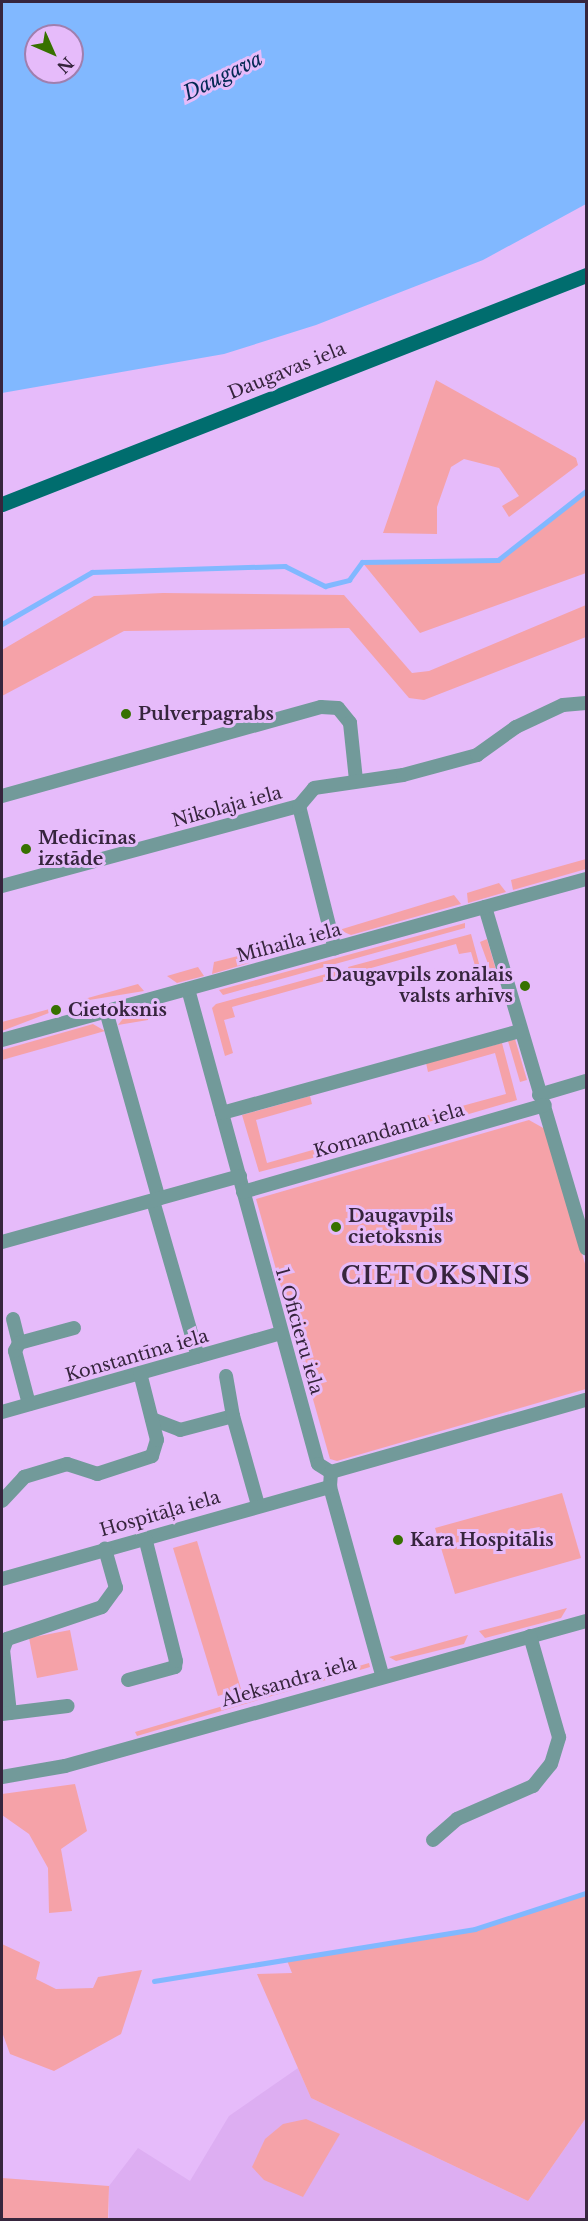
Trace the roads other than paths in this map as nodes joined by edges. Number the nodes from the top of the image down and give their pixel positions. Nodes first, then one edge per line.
1 (586, 275) edge
2 (2, 504) edge
3 (586, 703) edge
4 (357, 780) junction
5 (2, 796) edge
6 (299, 806) junction
7 (586, 879) edge
8 (2, 886) edge
9 (484, 907) junction
10 (335, 949) junction
11 (188, 989) junction
12 (106, 1011) junction
13 (520, 1031) junction
14 (2, 1040) edge
15 (586, 1082) edge
16 (542, 1100) junction
17 (222, 1113) junction
18 (240, 1176) junction
19 (243, 1192) junction
20 (156, 1200) junction
21 (2, 1242) edge
22 (586, 1247) edge
23 (13, 1319) dead end
24 (74, 1328) dead end
25 (281, 1333) junction
26 (19, 1343) junction
27 (198, 1357) junction
28 (140, 1373) junction
29 (226, 1376) dead end
30 (586, 1400) edge
31 (29, 1404) junction
32 (2, 1412) edge
33 (232, 1416) junction
34 (152, 1419) junction
35 (331, 1472) junction
36 (330, 1487) junction
37 (2, 1501) edge
38 (258, 1505) junction
39 (145, 1538) junction
40 (105, 1549) junction
41 (2, 1579) edge
42 (586, 1621) edge
43 (530, 1636) junction
44 (382, 1675) junction
45 (128, 1680) dead end
46 (68, 1706) dead end
47 (6, 1713) edge
48 (2, 1777) edge
49 (433, 1840) dead end

1 - 2 main road, Daugavas iela
3 - 4 street, Nikolaja iela
4 - 5 street
4 - 6 street, Nikolaja iela
6 - 8 street, Nikolaja iela
6 - 10 street
7 - 9 street, Mihaila iela
9 - 10 street, Mihaila iela
9 - 13 street
10 - 11 street, Mihaila iela
11 - 12 street, Mihaila iela
11 - 17 street, 1. Oficieru iela
12 - 14 street, Mihaila iela
12 - 20 street
13 - 16 street
13 - 17 street
15 - 16 street, Komandanta iela
16 - 19 street, Komandanta iela
16 - 22 street
17 - 18 street, 1. Oficieru iela
18 - 19 street, 1. Oficieru iela
18 - 20 street
19 - 25 street, 1. Oficieru iela
20 - 21 street
20 - 27 street
23 - 26 street
24 - 26 street
25 - 27 street, Konstantīna iela
25 - 35 street, 1. Oficieru iela
26 - 31 street
27 - 28 street, Konstantīna iela
28 - 31 street, Konstantīna iela
28 - 34 street
29 - 33 street
30 - 35 street
31 - 32 street, Konstantīna iela
33 - 34 street
33 - 38 street
34 - 37 street
35 - 36 street
36 - 38 street, Hospitāļa iela
36 - 44 street
38 - 39 street, Hospitāļa iela
39 - 40 street, Hospitāļa iela
39 - 45 street
40 - 41 street, Hospitāļa iela
40 - 47 street
42 - 43 street, Aleksandra iela
43 - 44 street, Aleksandra iela
43 - 49 street
44 - 48 street, Aleksandra iela
46 - 47 street

